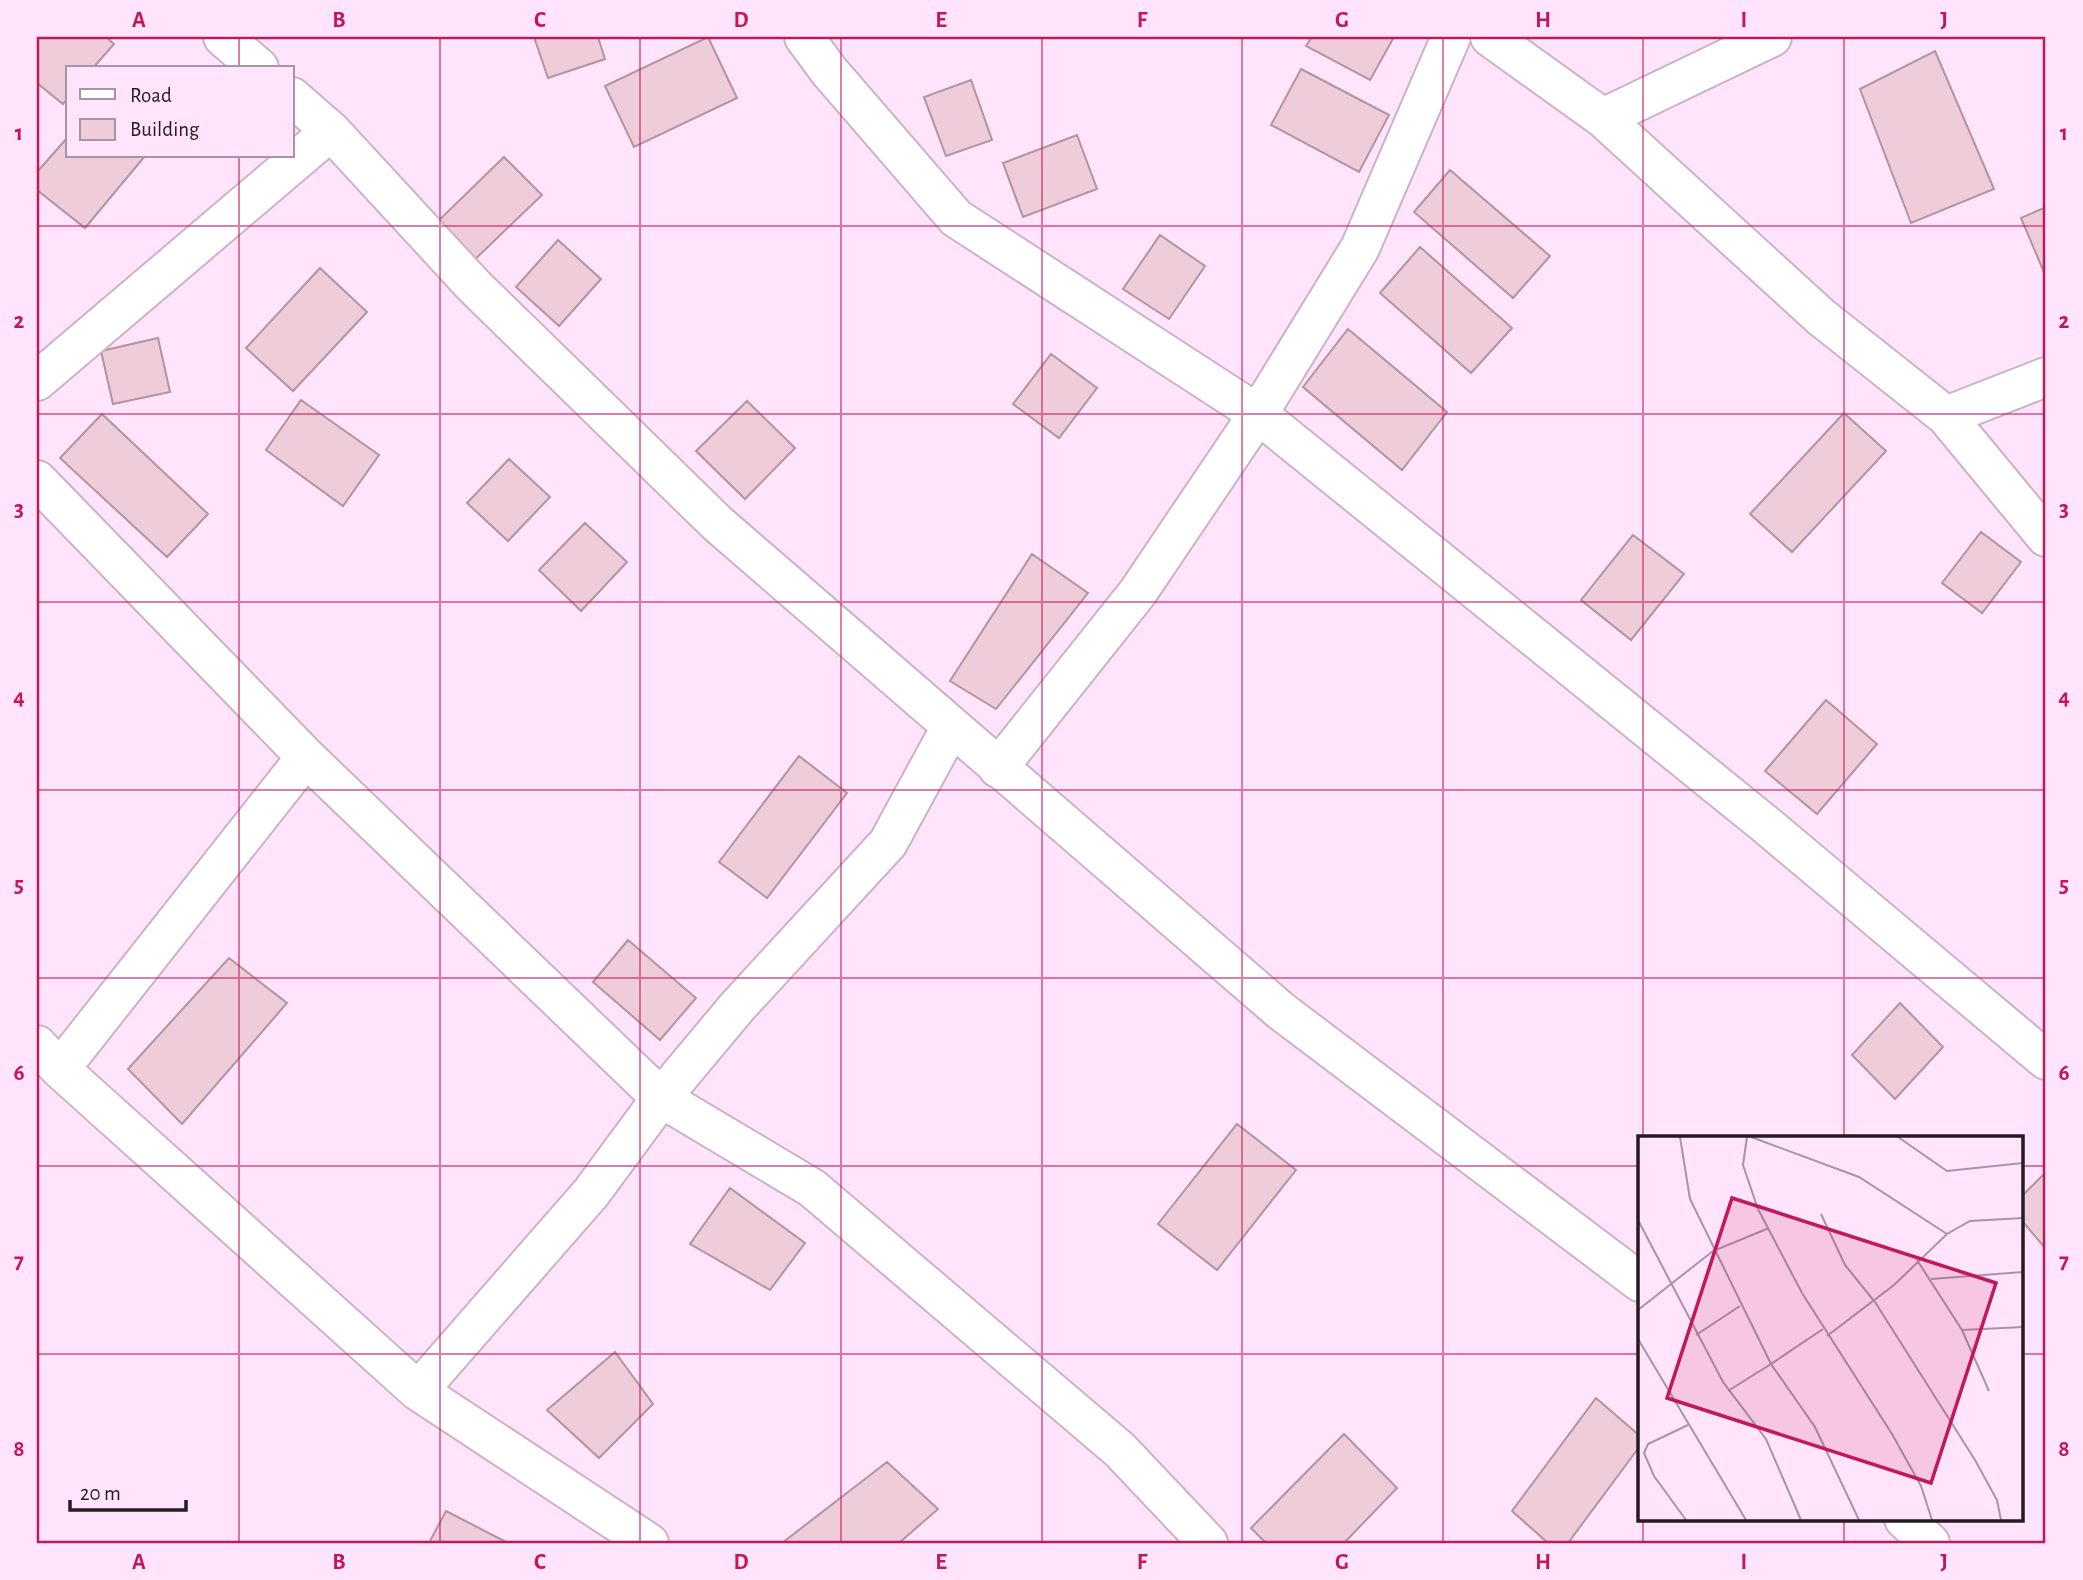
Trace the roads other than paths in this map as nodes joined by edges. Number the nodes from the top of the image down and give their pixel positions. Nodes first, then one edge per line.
1 (223, 37) edge
2 (804, 37) edge
3 (1451, 37) edge
4 (1490, 37) edge
5 (1772, 37) edge
6 (257, 66) edge
7 (294, 99) edge
8 (1603, 118) junction
9 (331, 131) junction
10 (2046, 377) edge
11 (37, 381) edge
12 (1258, 414) junction
13 (1946, 416) junction
14 (37, 480) edge
15 (2046, 537) edge
16 (951, 727) junction
17 (306, 757) junction
18 (998, 768) junction
19 (48, 1057) edge
20 (2046, 1060) edge
21 (661, 1098) junction
22 (1638, 1280) edge
23 (418, 1391) junction
24 (1905, 1520) edge
25 (649, 1543) edge
26 (1208, 1543) edge
27 (1930, 1543) edge

1 - 6 street
2 - 12 street
3 - 12 street
4 - 8 street
5 - 8 street
7 - 9 street
8 - 13 street
9 - 11 street
9 - 16 street
10 - 13 street
12 - 18 street
12 - 20 street
13 - 15 street
14 - 17 street
16 - 18 street
16 - 21 street
17 - 19 street
17 - 21 street
18 - 22 street
19 - 23 street
21 - 23 street
21 - 26 street
23 - 25 street
24 - 27 street

